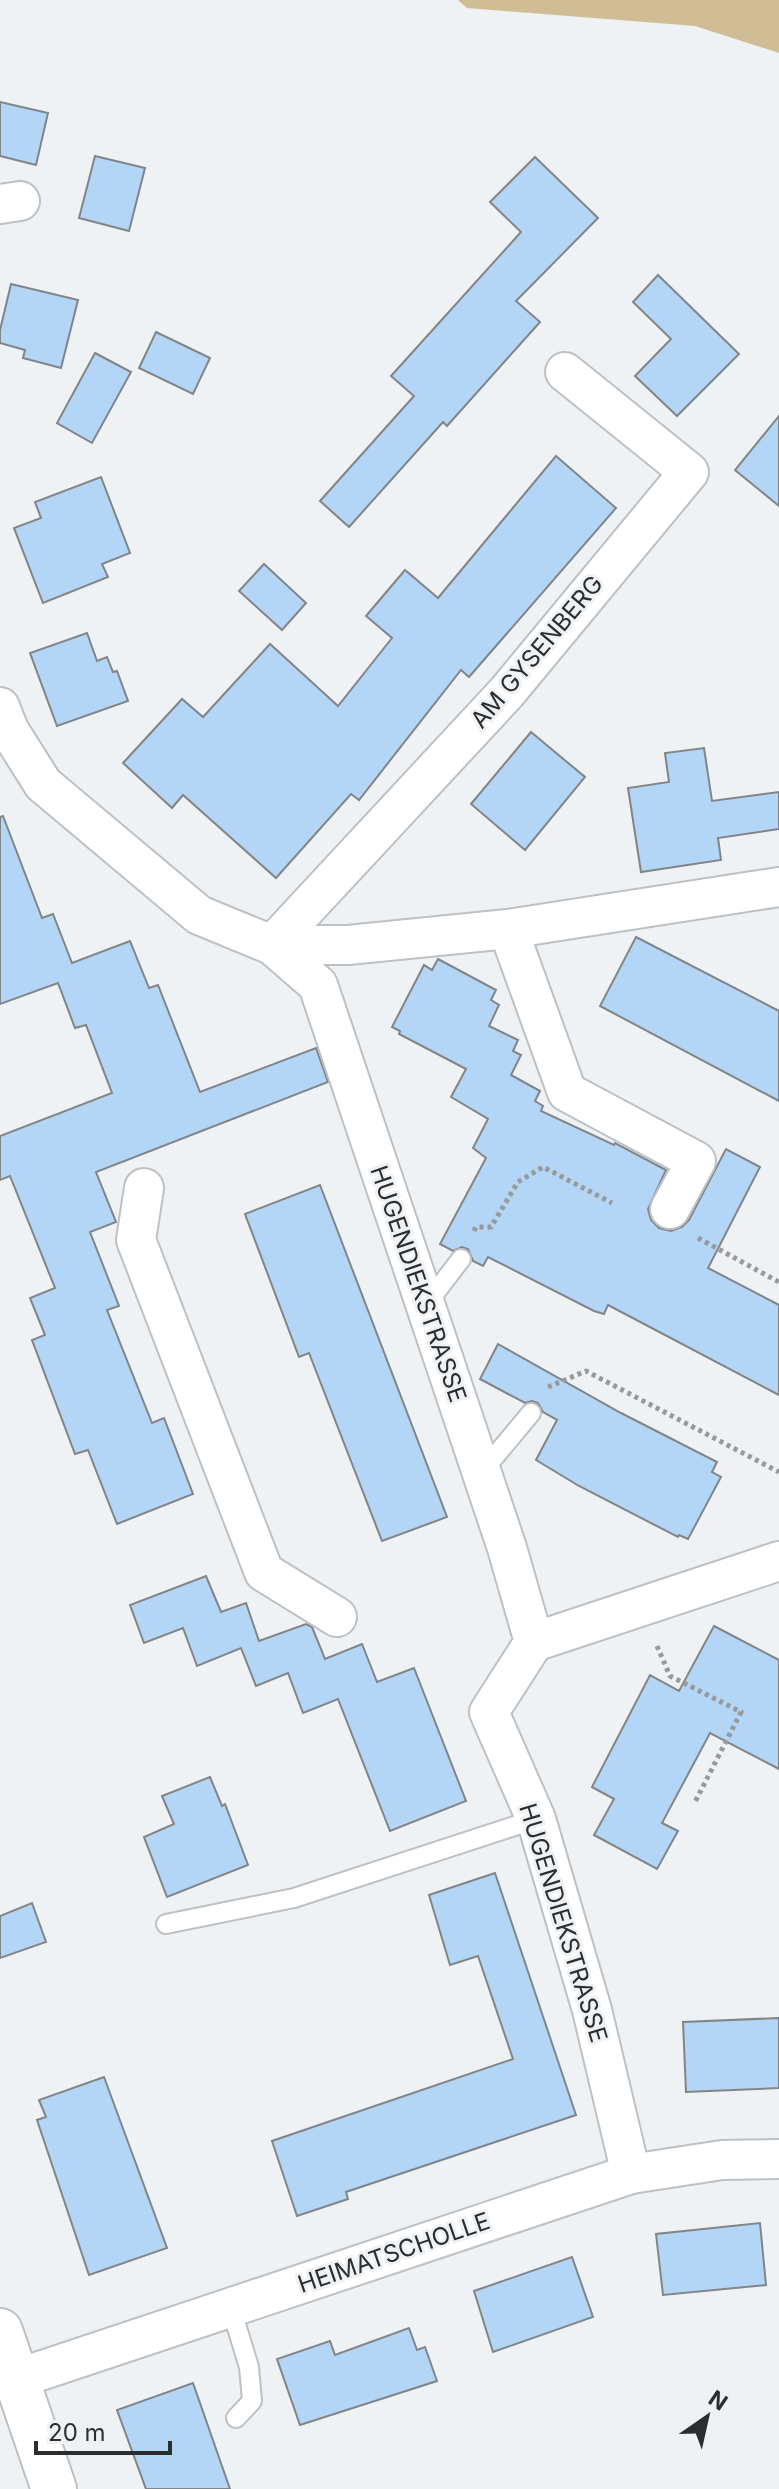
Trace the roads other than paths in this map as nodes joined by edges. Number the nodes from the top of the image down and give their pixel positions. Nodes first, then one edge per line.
1 (565, 372) dead end
2 (0, 707) edge
3 (779, 887) edge
4 (508, 929) junction
5 (272, 945) junction
6 (144, 1188) dead end
7 (670, 1209) road end
8 (461, 1259) road end
9 (425, 1306) junction
10 (531, 1413) road end
11 (481, 1473) junction
12 (779, 1561) edge
13 (337, 1617) dead end
14 (534, 1642) junction
15 (536, 1819) junction
16 (166, 1924) dead end
17 (779, 2159) edge
18 (631, 2174) junction
19 (231, 2308) junction
20 (0, 2331) edge
21 (16, 2379) junction
22 (236, 2418) dead end
23 (54, 2489) edge

1 - 5 street, AM GYSENBERG
2 - 5 street
3 - 4 street
4 - 5 street
4 - 7 street
5 - 9 street, HUGENDIEKSTRASSE
6 - 13 street
8 - 9 lane
9 - 11 street, HUGENDIEKSTRASSE
10 - 11 lane
11 - 14 street, HUGENDIEKSTRASSE
12 - 14 street
14 - 15 street, HUGENDIEKSTRASSE
15 - 16 lane
15 - 18 street, HUGENDIEKSTRASSE
17 - 18 street, HEIMATSCHOLLE
18 - 19 street, HEIMATSCHOLLE
19 - 21 street, HEIMATSCHOLLE
19 - 22 lane
20 - 21 street
21 - 23 street

